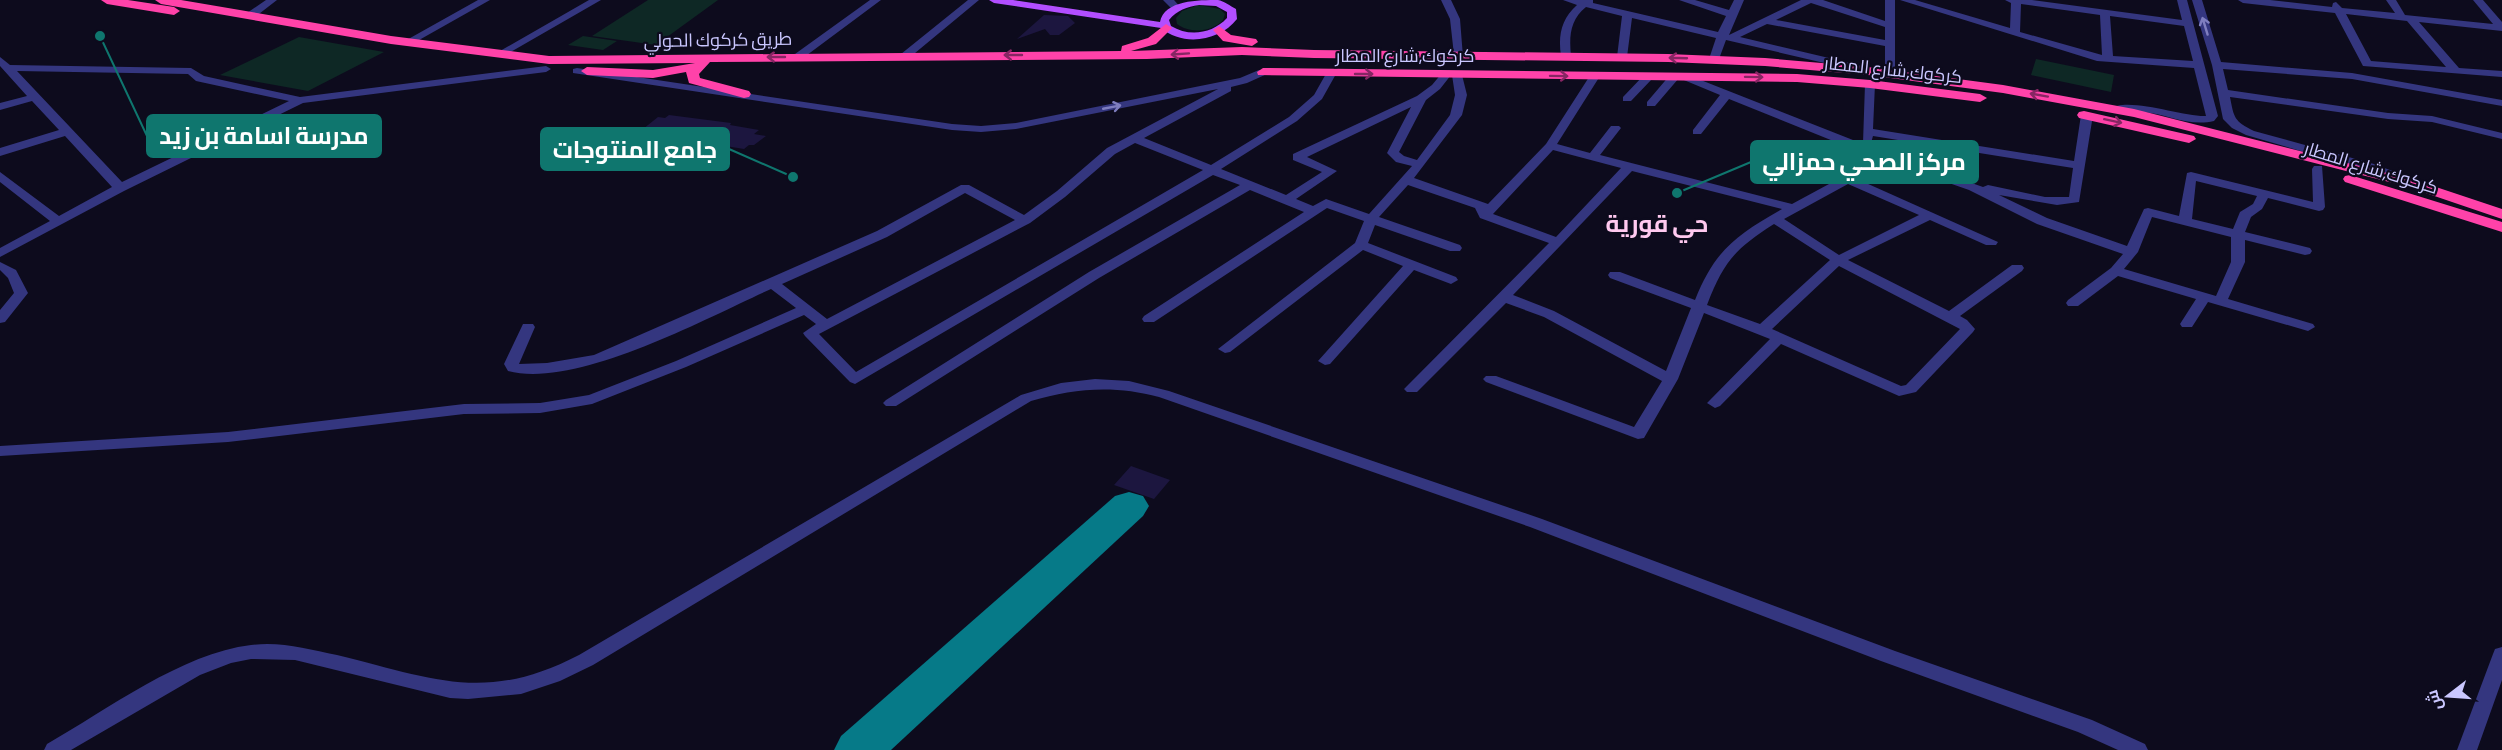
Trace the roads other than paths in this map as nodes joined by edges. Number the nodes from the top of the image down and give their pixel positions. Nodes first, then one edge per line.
1 (108, 0) edge
2 (161, 0) edge
3 (272, 0) edge
4 (465, 0) edge
5 (485, 0) edge
6 (596, 0) edge
7 (876, 0) edge
8 (974, 0) edge
9 (994, 0) edge
10 (1042, 0) edge
11 (1168, 0) edge
12 (1241, 0) edge
13 (1446, 0) edge
14 (1568, 0) edge
15 (1684, 0) edge
16 (1739, 0) edge
17 (1811, 0) edge
18 (1890, 0) edge
19 (1905, 0) edge
20 (2013, 0) edge
21 (2182, 0) edge
22 (2197, 0) edge
23 (2243, 0) edge
24 (2333, 0) edge
25 (2391, 0) edge
26 (2478, 0) edge
27 (1201, 1) edge
28 (1588, 2) edge
29 (2339, 10) junction
30 (1172, 11) junction
31 (1232, 11) junction
32 (2105, 13) junction
33 (1732, 14) junction
34 (251, 15) junction
35 (1627, 15) junction
36 (2406, 17) junction
37 (1767, 21) junction
38 (2190, 24) junction
39 (317, 25) junction
40 (1891, 26) junction
41 (1165, 27) junction
42 (2502, 28) edge
43 (1218, 30) junction
44 (2014, 33) junction
45 (298, 34) junction
46 (1202, 35) junction
47 (1727, 36) junction
48 (391, 40) junction
49 (408, 42) junction
50 (1891, 44) junction
51 (1204, 52) junction
52 (1281, 52) joint
53 (1306, 54) junction
54 (498, 55) junction
55 (1072, 55) junction
56 (1459, 55) junction
57 (905, 56) junction
58 (1566, 56) junction
59 (714, 57) junction
60 (799, 57) junction
61 (1622, 57) junction
62 (1714, 59) junction
63 (2108, 59) junction
64 (4, 64) edge
65 (2200, 64) junction
66 (2217, 65) junction
67 (697, 66) junction
68 (546, 69) junction
69 (2455, 70) junction
70 (577, 71) junction
71 (1263, 72) joint
72 (1890, 73) junction
73 (1331, 74) junction
74 (2502, 74) edge
75 (599, 75) junction
76 (1451, 75) junction
77 (1595, 76) junction
78 (1648, 77) junction
79 (1679, 77) junction
80 (1869, 77) junction
81 (1243, 81) junction
82 (1945, 87) junction
83 (744, 94) junction
84 (1726, 95) junction
85 (2003, 95) junction
86 (35, 96) junction
87 (1421, 98) junction
88 (2224, 98) junction
89 (1627, 99) dead end
90 (2208, 99) junction
91 (300, 100) junction
92 (2502, 103) edge
93 (1651, 104) dead end
94 (0, 107) edge
95 (2116, 109) junction
96 (1078, 114) junction
97 (2087, 115) junction
98 (1615, 128) dead end
99 (69, 131) junction
100 (1697, 132) dead end
101 (1868, 132) junction
102 (2502, 136) edge
103 (1132, 138) junction
104 (1550, 146) junction
105 (1867, 150) junction
106 (0, 152) edge
107 (1775, 156) dead end
108 (1882, 156) junction
109 (1593, 157) junction
110 (1420, 164) junction
111 (2080, 165) junction
112 (1630, 166) junction
113 (1212, 170) junction
114 (2318, 170) junction
115 (0, 176) edge
116 (1407, 180) junction
117 (1843, 181) junction
118 (2410, 183) junction
119 (1249, 184) junction
120 (1973, 187) junction
121 (120, 188) junction
122 (2264, 194) junction
123 (1287, 200) junction
124 (2051, 200) junction
125 (1792, 208) junction
126 (1485, 210) junction
127 (1314, 211) junction
128 (2502, 214) edge
129 (1930, 215) junction
130 (1774, 218) junction
131 (1371, 219) junction
132 (1025, 220) junction
133 (58, 221) junction
134 (2042, 221) junction
135 (2185, 221) junction
136 (2502, 227) edge
137 (2238, 234) junction
138 (1558, 242) junction
139 (1991, 242) dead end
140 (1360, 245) junction
141 (1455, 248) dead end
142 (2305, 251) dead end
143 (2131, 252) junction
144 (0, 253) edge
145 (1838, 261) junction
146 (1412, 264) junction
147 (0, 266) edge
148 (2017, 268) dead end
149 (2116, 271) junction
150 (1615, 275) dead end
151 (1451, 280) dead end
152 (772, 283) junction
153 (1504, 297) junction
154 (2204, 298) junction
155 (2220, 301) junction
156 (2073, 303) dead end
157 (1699, 307) junction
158 (806, 309) junction
159 (1950, 317) junction
160 (0, 319) edge
161 (1149, 319) dead end
162 (2187, 324) dead end
163 (826, 325) junction
164 (528, 327) dead end
165 (2308, 327) dead end
166 (1762, 330) junction
167 (1779, 338) junction
168 (1225, 349) dead end
169 (1325, 360) dead end
170 (1491, 379) dead end
171 (1670, 379) junction
172 (1412, 389) dead end
173 (891, 403) dead end
174 (1715, 403) dead end
175 (0, 451) edge
176 (2502, 654) edge
177 (54, 750) edge
178 (2138, 750) edge
179 (2467, 750) edge

1 - 45 highway, طريق كركوك الحولي
2 - 34 highway, طريق كركوك الحولي
3 - 34 street
4 - 48 street
5 - 49 street
6 - 54 street
7 - 60 street
8 - 57 street
9 - 41 main road
10 - 30 main road
11 - 30 street
12 - 31 main road
13 - 56 street
14 - 28 street
15 - 33 street
16 - 33 street
17 - 37 street
17 - 40 street
18 - 40 street
19 - 44 street
20 - 32 street
20 - 44 street
21 - 38 street
66 -> 22 street
23 - 29 street
24 - 29 street
25 - 36 street
26 - 42 street
27 - 30 main road
27 - 31 main road
28 - 35 street
28 - 58 street
29 - 36 street
29 - 69 street
30 - 41 main road
31 - 43 main road
32 - 38 street
32 - 63 street
33 - 47 street
34 - 39 highway, طريق كركوك الحولي
35 - 47 street
35 - 61 street
36 - 42 street
36 - 69 street
37 - 47 street
37 - 50 street
38 - 65 street
39 - 45 highway
39 - 48 highway, طريق كركوك الحولي
40 - 50 street
41 - 46 main road
41 - 55 highway
43 - 46 main road
43 - 53 highway
44 - 63 street
45 - 68 highway, طريق كركوك الحولي
46 - 51 highway
47 - 62 street
47 - 80 street
48 - 49 highway, طريق كركوك الحولي
49 - 54 highway, طريق كركوك الحولي
50 - 72 street
51 - 52 highway, طريق كركوك الحولي
51 -> 55 highway, طريق كركوك الحولي
52 - 53 highway, كركوك,شارع المطار
53 - 56 highway, كركوك,شارع المطار
54 - 59 highway, طريق كركوك الحولي
55 -> 57 highway, طريق كركوك الحولي
56 - 58 highway, كركوك,شارع المطار
57 - 60 highway, طريق كركوك الحولي
58 - 61 highway, كركوك,شارع المطار
60 -> 59 highway, طريق كركوك الحولي
59 - 67 highway, طريق كركوك الحولي
62 -> 61 highway, كركوك,شارع المطار
62 - 80 highway, كركوك,شارع المطار
63 - 65 street
64 - 86 street
64 - 91 street
65 - 90 street
66 - 88 street
66 - 92 street
67 - 70 highway, طريق كركوك الحولي
67 - 83 highway
68 - 70 highway, طريق كركوك الحولي
68 - 91 street
69 - 74 street
70 - 75 street
71 - 73 highway, كركوك,شارع المطار
71 - 81 street
72 - 80 highway, كركوك,شارع المطار
72 - 82 highway, كركوك,شارع المطار
73 -> 76 highway, كركوك,شارع المطار
73 - 113 street
75 - 83 street
75 - 96 street
76 -> 77 highway, كركوك,شارع المطار
76 - 87 street
76 - 110 street
77 - 78 highway, كركوك,شارع المطار
77 - 104 street
78 - 79 highway, كركوك,شارع المطار
78 - 89 street
79 -> 80 highway, كركوك,شارع المطار
79 - 84 street
79 - 93 street
80 - 82 highway, كركوك,شارع المطار
80 - 101 street
96 -> 81 street
81 - 103 street
82 - 85 highway, كركوك,شارع المطار
83 - 96 street
84 - 100 street
84 - 105 street
95 -> 85 highway, كركوك,شارع المطار
85 - 97 highway, كركوك,شارع المطار
86 - 94 street
86 - 99 street
87 - 110 street
87 - 123 street
88 - 90 street
88 - 102 street
88 - 118 street
90 - 95 street
91 - 121 street
95 - 118 highway, كركوك,شارع المطار
97 - 111 street
97 -> 114 highway, كركوك,شارع المطار
98 - 109 street
99 - 106 street
99 - 121 street
101 - 105 street
101 - 111 street
103 - 113 street
103 - 132 street
104 - 109 street
104 - 126 street
105 - 108 street
107 - 117 street
108 - 117 street
108 - 120 street
109 - 112 street
110 - 116 street
111 - 124 street
112 - 125 street
112 - 138 street
113 - 119 street
113 - 163 street
114 - 122 street
114 - 136 highway, كركوك,شارع المطار
115 - 133 street
116 - 126 street
116 - 131 street
117 - 125 street
117 - 129 street
118 - 128 highway, كركوك,شارع المطار
119 - 123 street
119 - 173 street
120 - 124 street
120 - 134 street
121 - 133 street
122 - 135 street
122 - 137 street
123 - 127 street
124 - 134 street
125 - 130 street
126 - 138 street
127 - 131 street
127 - 161 street
129 - 139 street
129 - 145 street
130 - 145 street
130 - 157 street
131 - 140 street
131 - 141 street
132 - 152 street
132 - 163 street
133 - 144 street
134 - 143 street
135 - 137 street
135 - 143 street
137 - 142 street
137 - 155 street
138 - 153 street
140 - 146 street
140 - 168 street
143 - 149 street
145 - 159 street
145 - 166 street
146 - 151 street
146 - 169 street
147 - 160 street
148 - 159 street
149 - 154 street
149 - 156 street
150 - 157 street
152 - 158 street
152 - 164 street
153 - 171 street
153 - 172 street
154 - 155 street
154 - 162 street
155 - 165 street
157 - 166 street
157 - 171 street
158 - 163 street
158 - 175 street
159 - 167 street
166 - 167 street
167 - 174 street
170 - 171 street
176 - 179 street
177 - 178 street

